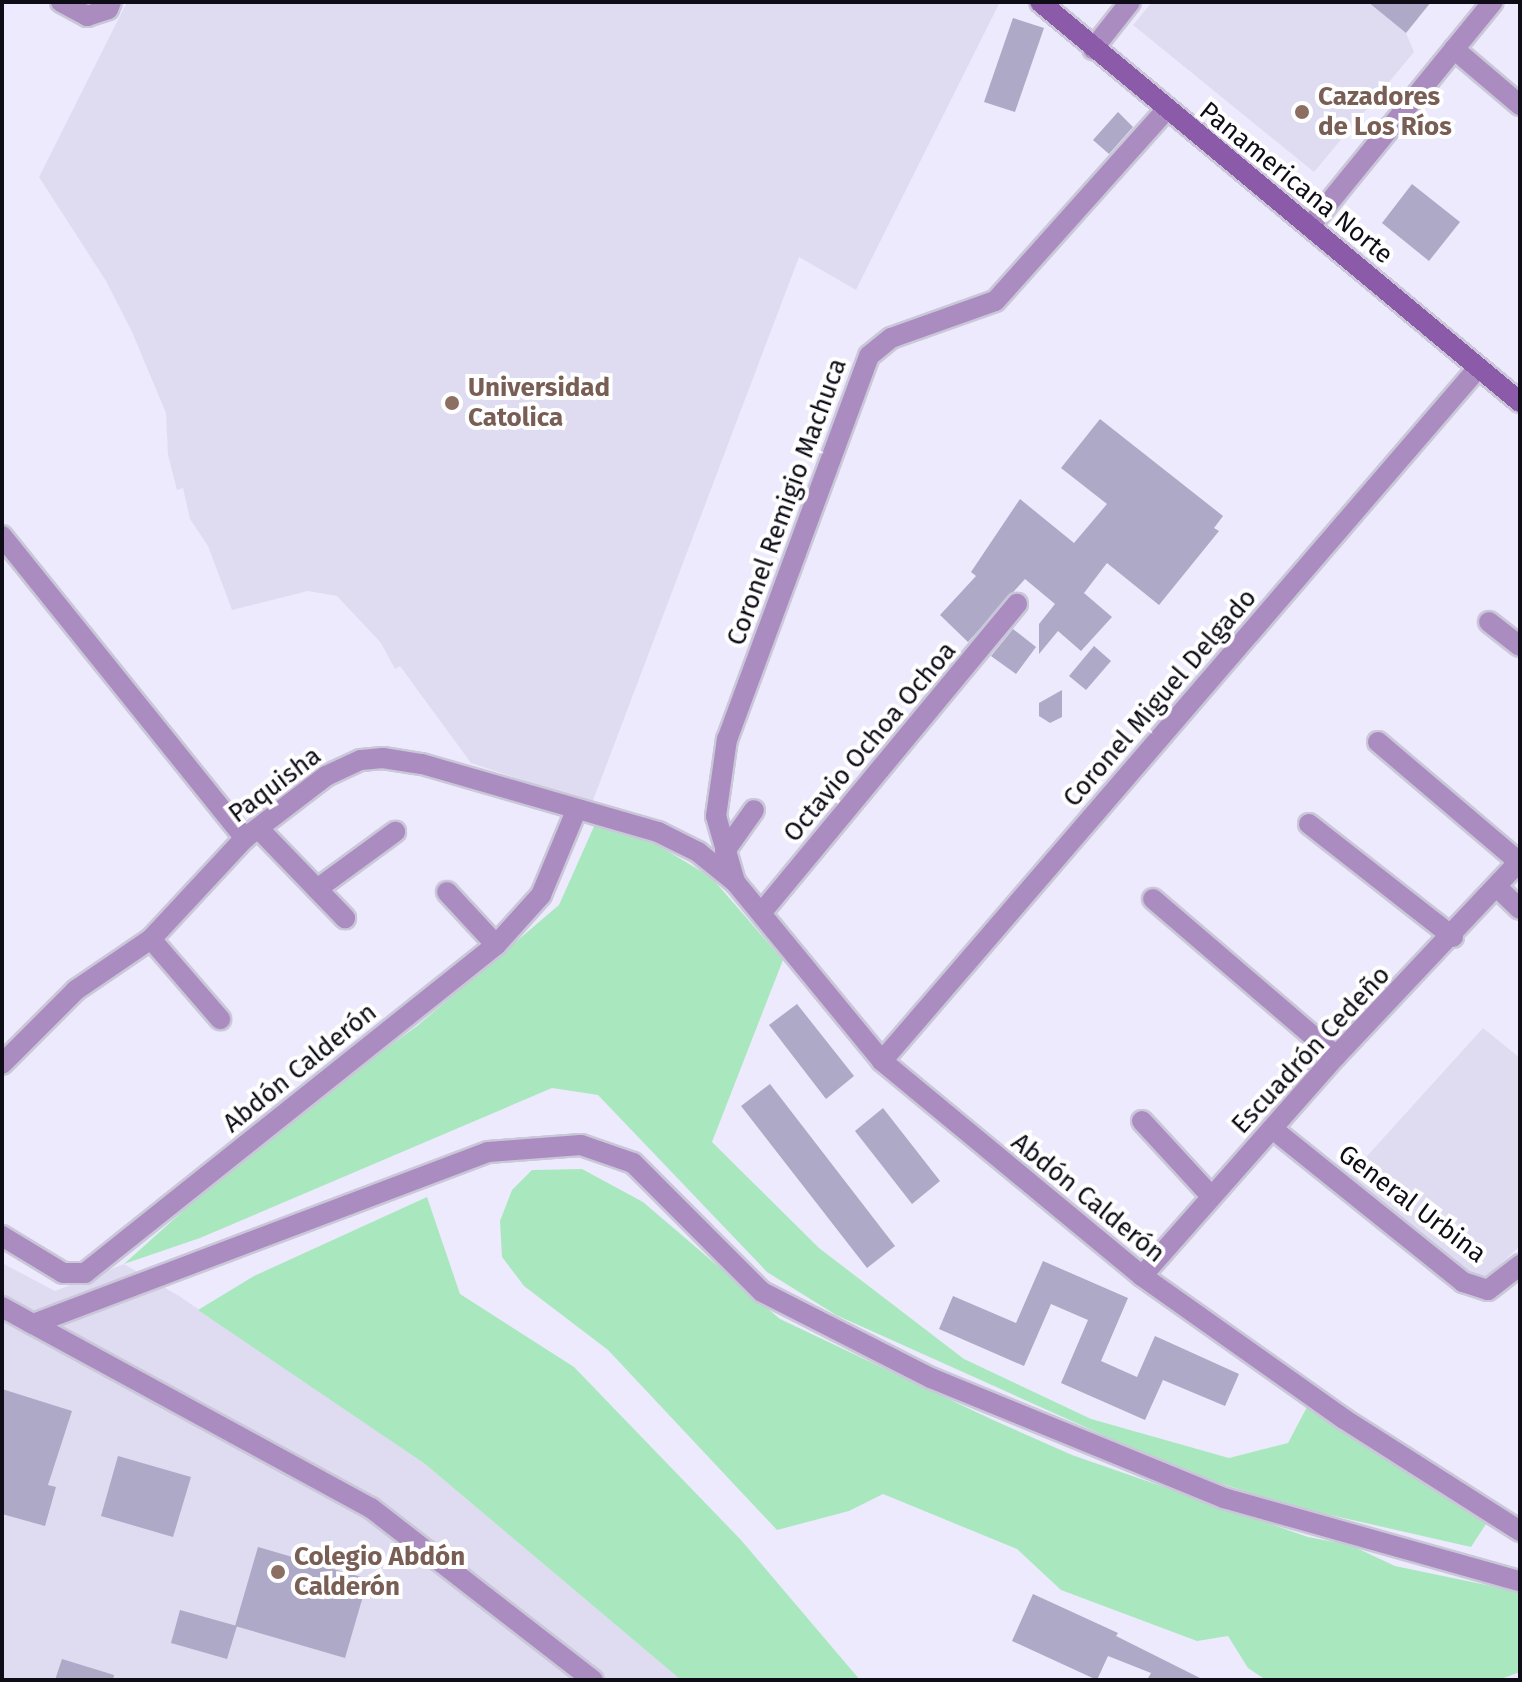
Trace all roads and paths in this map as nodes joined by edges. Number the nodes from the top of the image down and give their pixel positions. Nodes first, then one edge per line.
1 (61, 2) edge
2 (111, 2) edge
3 (1040, 2) edge
4 (1130, 2) edge
5 (1493, 2) edge
6 (1093, 49) junction
7 (1454, 49) junction
8 (1520, 105) edge
9 (1166, 110) junction
10 (1310, 226) junction
11 (1478, 368) junction
12 (1520, 402) edge
13 (2, 536) edge
14 (1017, 604) dead end
15 (1489, 622) dead end
16 (1520, 646) edge
17 (1378, 742) dead end
18 (754, 810) dead end
19 (576, 811) junction
20 (716, 816) joint
21 (1309, 824) dead end
22 (395, 832) dead end
23 (252, 833) junction
24 (725, 851) junction
25 (1519, 862) edge
26 (735, 882) junction
27 (1498, 888) junction
28 (317, 889) junction
29 (447, 892) dead end
30 (1153, 899) dead end
31 (1520, 909) edge
32 (762, 912) junction
33 (345, 918) dead end
34 (1453, 937) junction
35 (151, 939) junction
36 (496, 945) junction
37 (220, 1019) dead end
38 (1336, 1056) junction
39 (882, 1061) junction
40 (2, 1064) edge
41 (1142, 1121) dead end
42 (1274, 1130) junction
43 (1211, 1196) junction
44 (2, 1236) edge
45 (1142, 1276) junction
46 (1516, 1277) edge
47 (2, 1307) edge
48 (33, 1324) junction
49 (1520, 1531) edge
50 (1520, 1581) edge
51 (593, 1680) edge

1 - 2 street
3 - 6 main road, Panamericana Norte
4 - 6 street
5 - 7 street
6 - 9 main road, Panamericana Norte
7 - 8 street
7 - 10 street
9 - 10 main road, Panamericana Norte
9 - 20 street, Coronel Remigio Machuca
10 - 11 main road, Panamericana Norte
11 - 12 main road, Panamericana Norte
11 - 39 street, Coronel Miguel Delgado
13 - 23 street
14 - 32 street, Octavio Ochoa Ochoa
15 - 16 street
17 - 25 street
18 - 24 street
19 - 23 street, Paquisha
19 - 26 street, Paquisha
19 - 36 street, Abdón Calderón
20 - 24 street, Abdón Calderón
21 - 34 street
22 - 28 street
23 - 28 street
23 - 35 street, Paquisha
24 - 26 street, Abdón Calderón
25 - 27 street, Escuadrón Cedeño
26 - 32 street, Abdón Calderón
27 - 31 street
27 - 34 street, Escuadrón Cedeño
28 - 33 street
29 - 36 street
30 - 38 street
32 - 39 street, Abdón Calderón
34 - 38 street, Escuadrón Cedeño
35 - 37 street
35 - 40 street, Paquisha
36 - 44 street, Abdón Calderón
38 - 42 street, Escuadrón Cedeño
39 - 45 street, Abdón Calderón
41 - 43 street
42 - 43 street, Escuadrón Cedeño
42 - 46 street, General Urbina
43 - 45 street, Escuadrón Cedeño
45 - 49 street, Abdón Calderón
47 - 48 street
48 - 50 street
48 - 51 street

